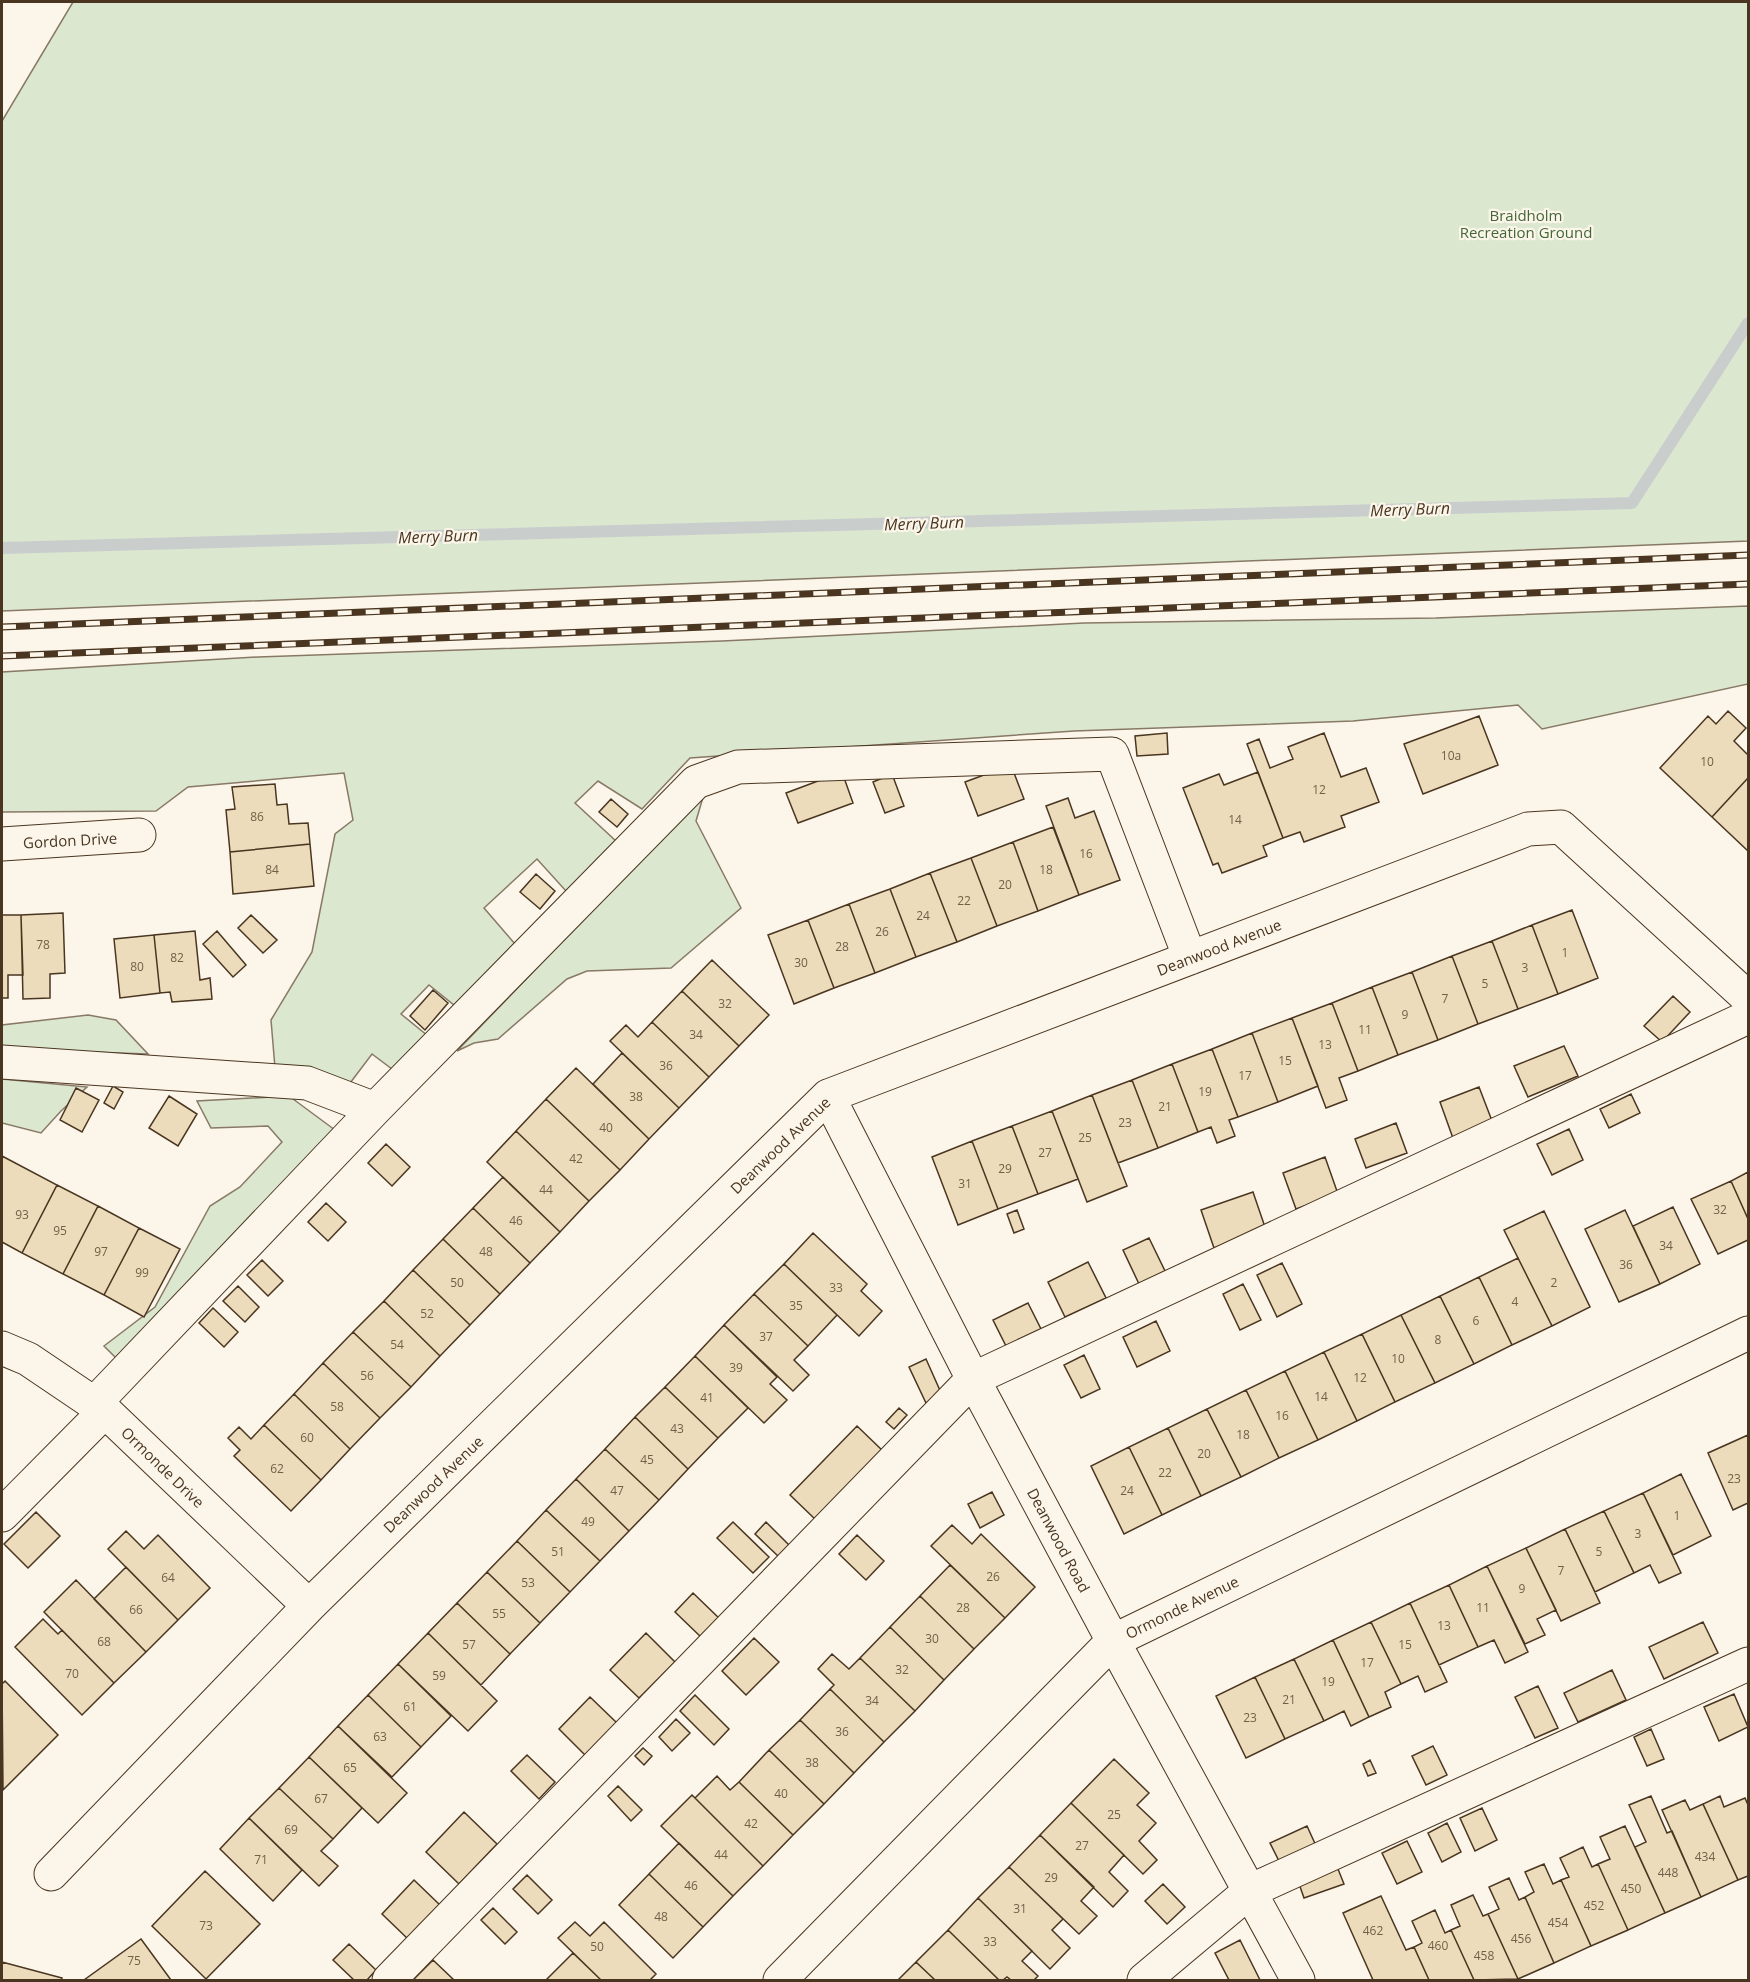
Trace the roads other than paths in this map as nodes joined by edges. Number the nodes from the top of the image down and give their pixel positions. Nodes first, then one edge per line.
1 (140, 836) dead end
2 (2, 844) edge
3 (1190, 958) junction
4 (1749, 998) edge
5 (1749, 1017) edge
6 (2, 1062) edge
7 (828, 1096) junction
8 (375, 1109) junction
9 (1749, 1333) edge
10 (2, 1348) edge
11 (973, 1379) junction
12 (100, 1408) junction
13 (2, 1515) edge
14 (309, 1606) junction
15 (1113, 1641) junction
16 (1749, 1664) edge
17 (51, 1874) dead end
18 (1250, 1891) junction
19 (389, 1980) edge
20 (780, 1980) edge
21 (1144, 1980) edge
22 (1298, 1980) edge

1 - 2 street, Gordon Drive
3 - 4 street, Deanwood Avenue
3 - 7 street, Deanwood Avenue
3 - 8 street
5 - 11 street
6 - 8 street
7 - 11 street, Deanwood Road
7 - 14 street, Deanwood Avenue
8 - 12 street
9 - 15 street, Ormonde Avenue
10 - 12 street, Ormonde Drive
11 - 15 street, Deanwood Road
11 - 19 street
12 - 13 street
12 - 14 street, Ormonde Drive
14 - 17 street, Deanwood Avenue
15 - 18 street, Deanwood Road
15 - 20 street, Ormonde Avenue
16 - 18 street
18 - 21 street
18 - 22 street, Deanwood Road

